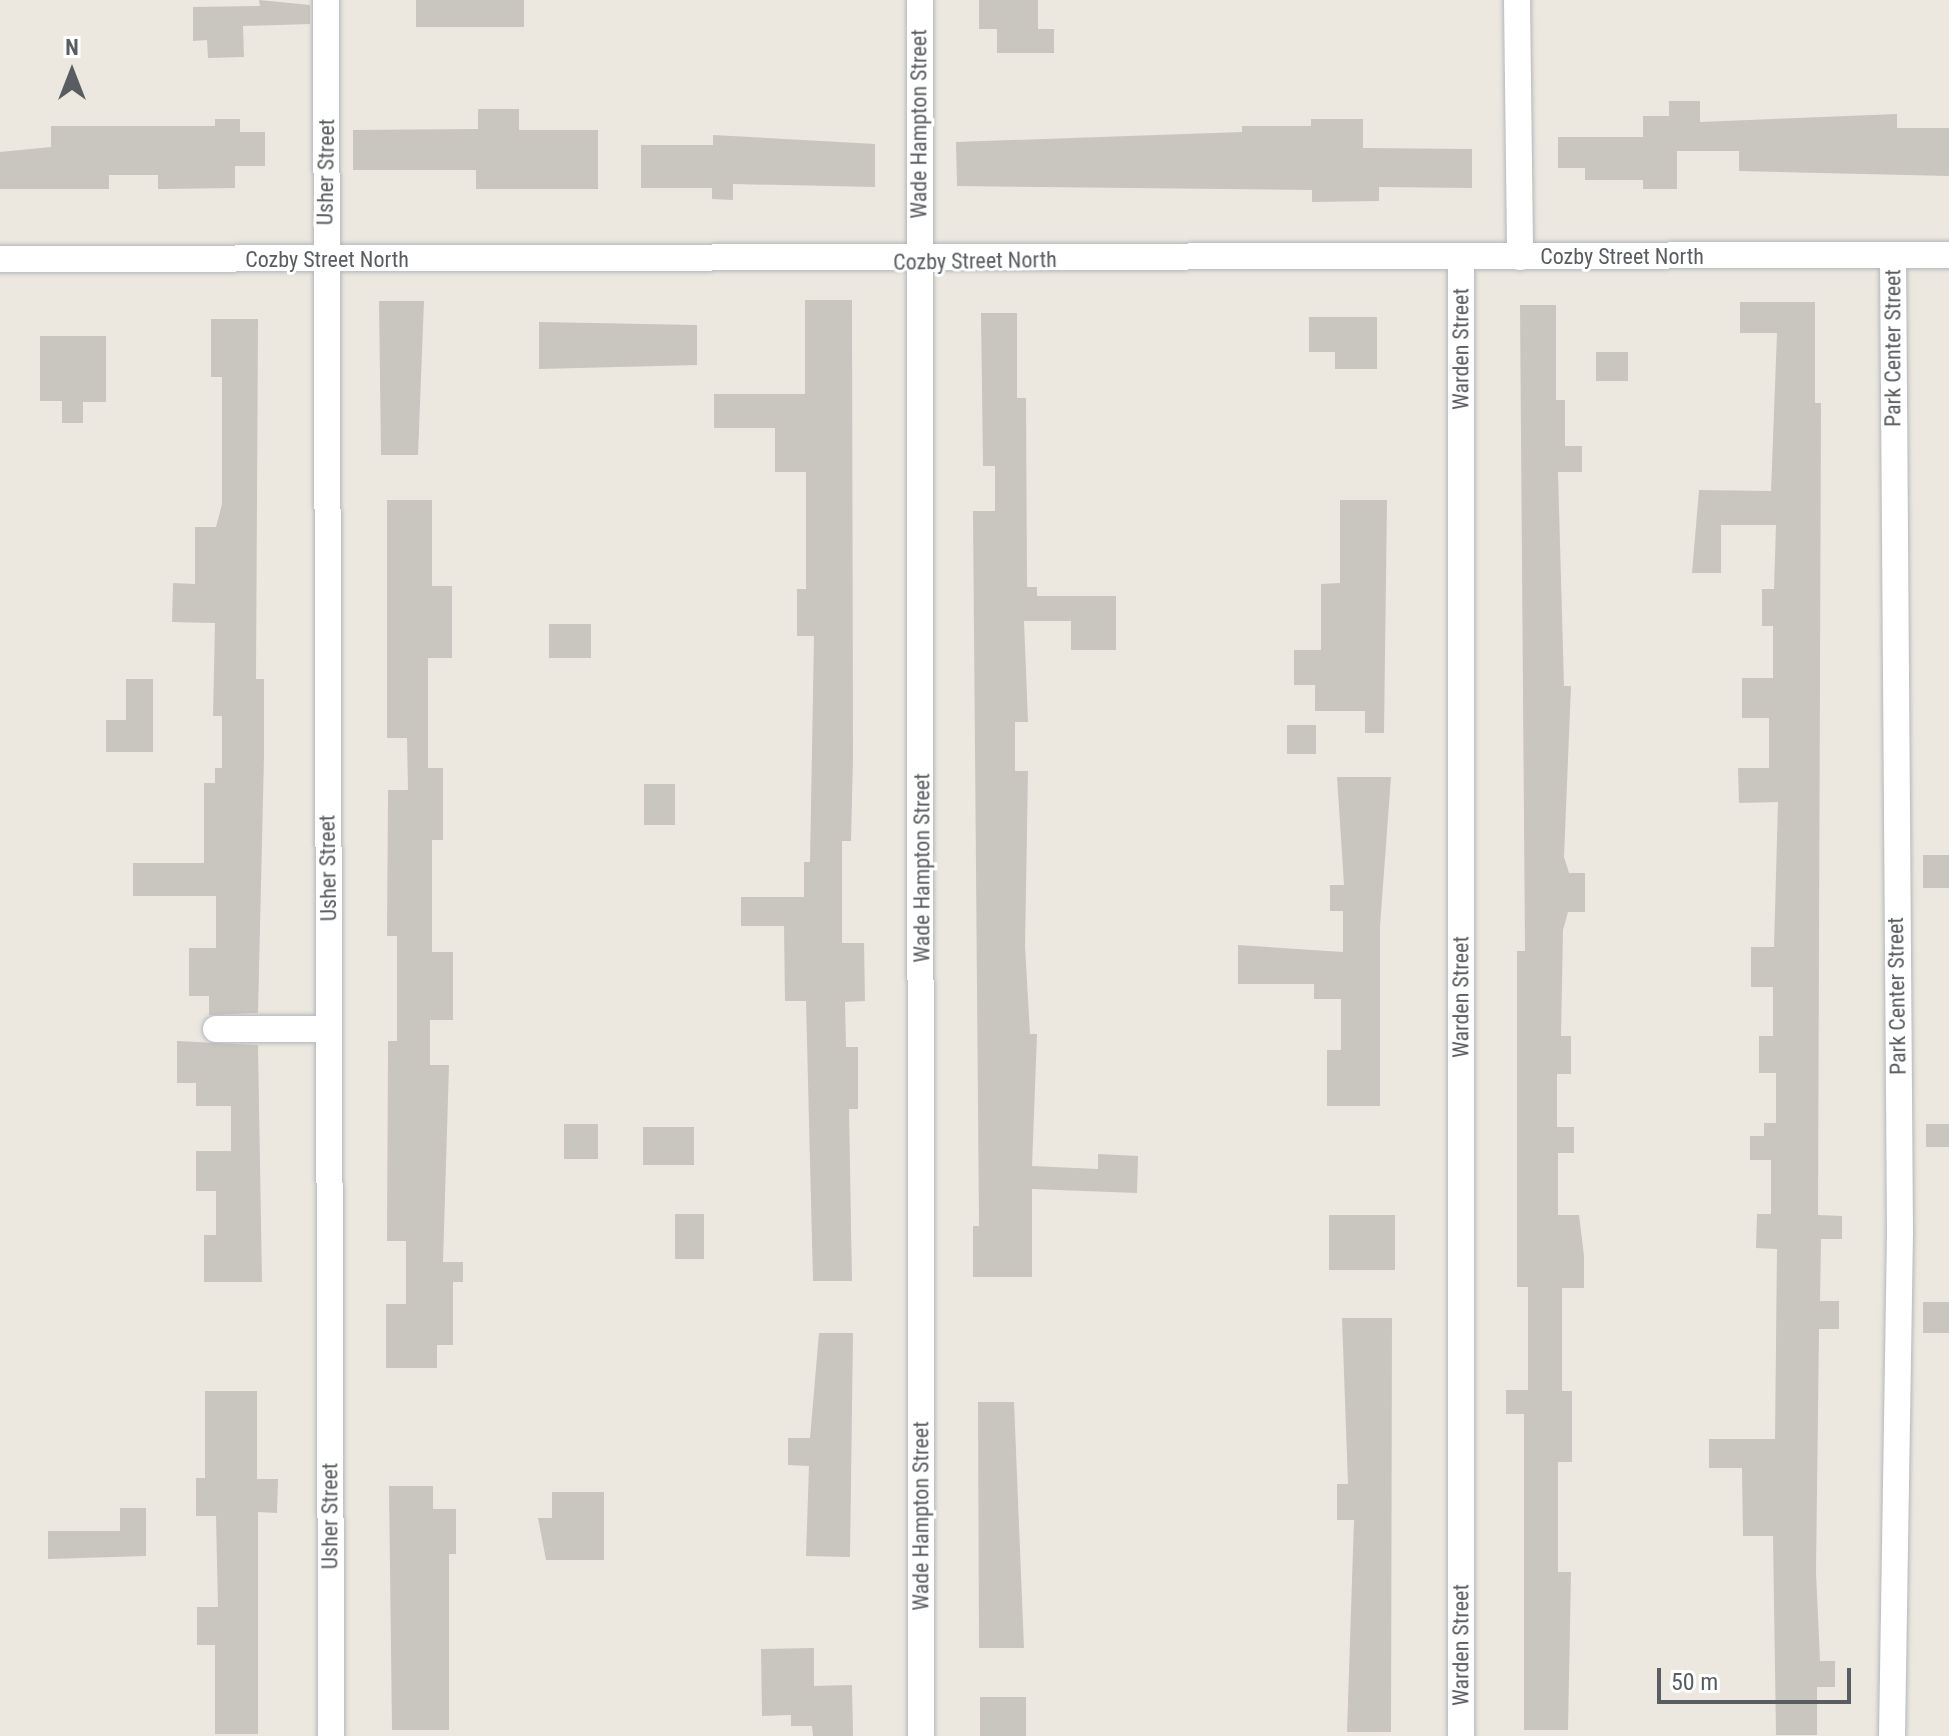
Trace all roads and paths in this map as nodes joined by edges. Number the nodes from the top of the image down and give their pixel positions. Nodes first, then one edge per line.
1 (326, 0) edge
2 (920, 0) edge
3 (1517, 0) edge
4 (1893, 255) junction
5 (1949, 255) edge
6 (1461, 257) junction
7 (1520, 257) junction
8 (0, 259) edge
9 (325, 260) junction
10 (918, 262) junction
11 (216, 1029) dead end
12 (329, 1029) junction
13 (331, 1736) edge
14 (921, 1736) edge
15 (1461, 1736) edge
16 (1892, 1736) edge

1 - 9 street, Usher Street
2 - 10 street, Wade Hampton Street
3 - 7 street
4 - 5 street, Cozby Street North
4 - 7 street, Cozby Street North
4 - 16 street, Park Center Street
6 - 7 street, Cozby Street North
6 - 10 street, Cozby Street North
6 - 15 street, Warden Street
8 - 9 street, Cozby Street North
9 - 10 street, Cozby Street North
9 - 12 street, Usher Street
10 - 14 street, Wade Hampton Street
11 - 12 street
12 - 13 street, Usher Street

